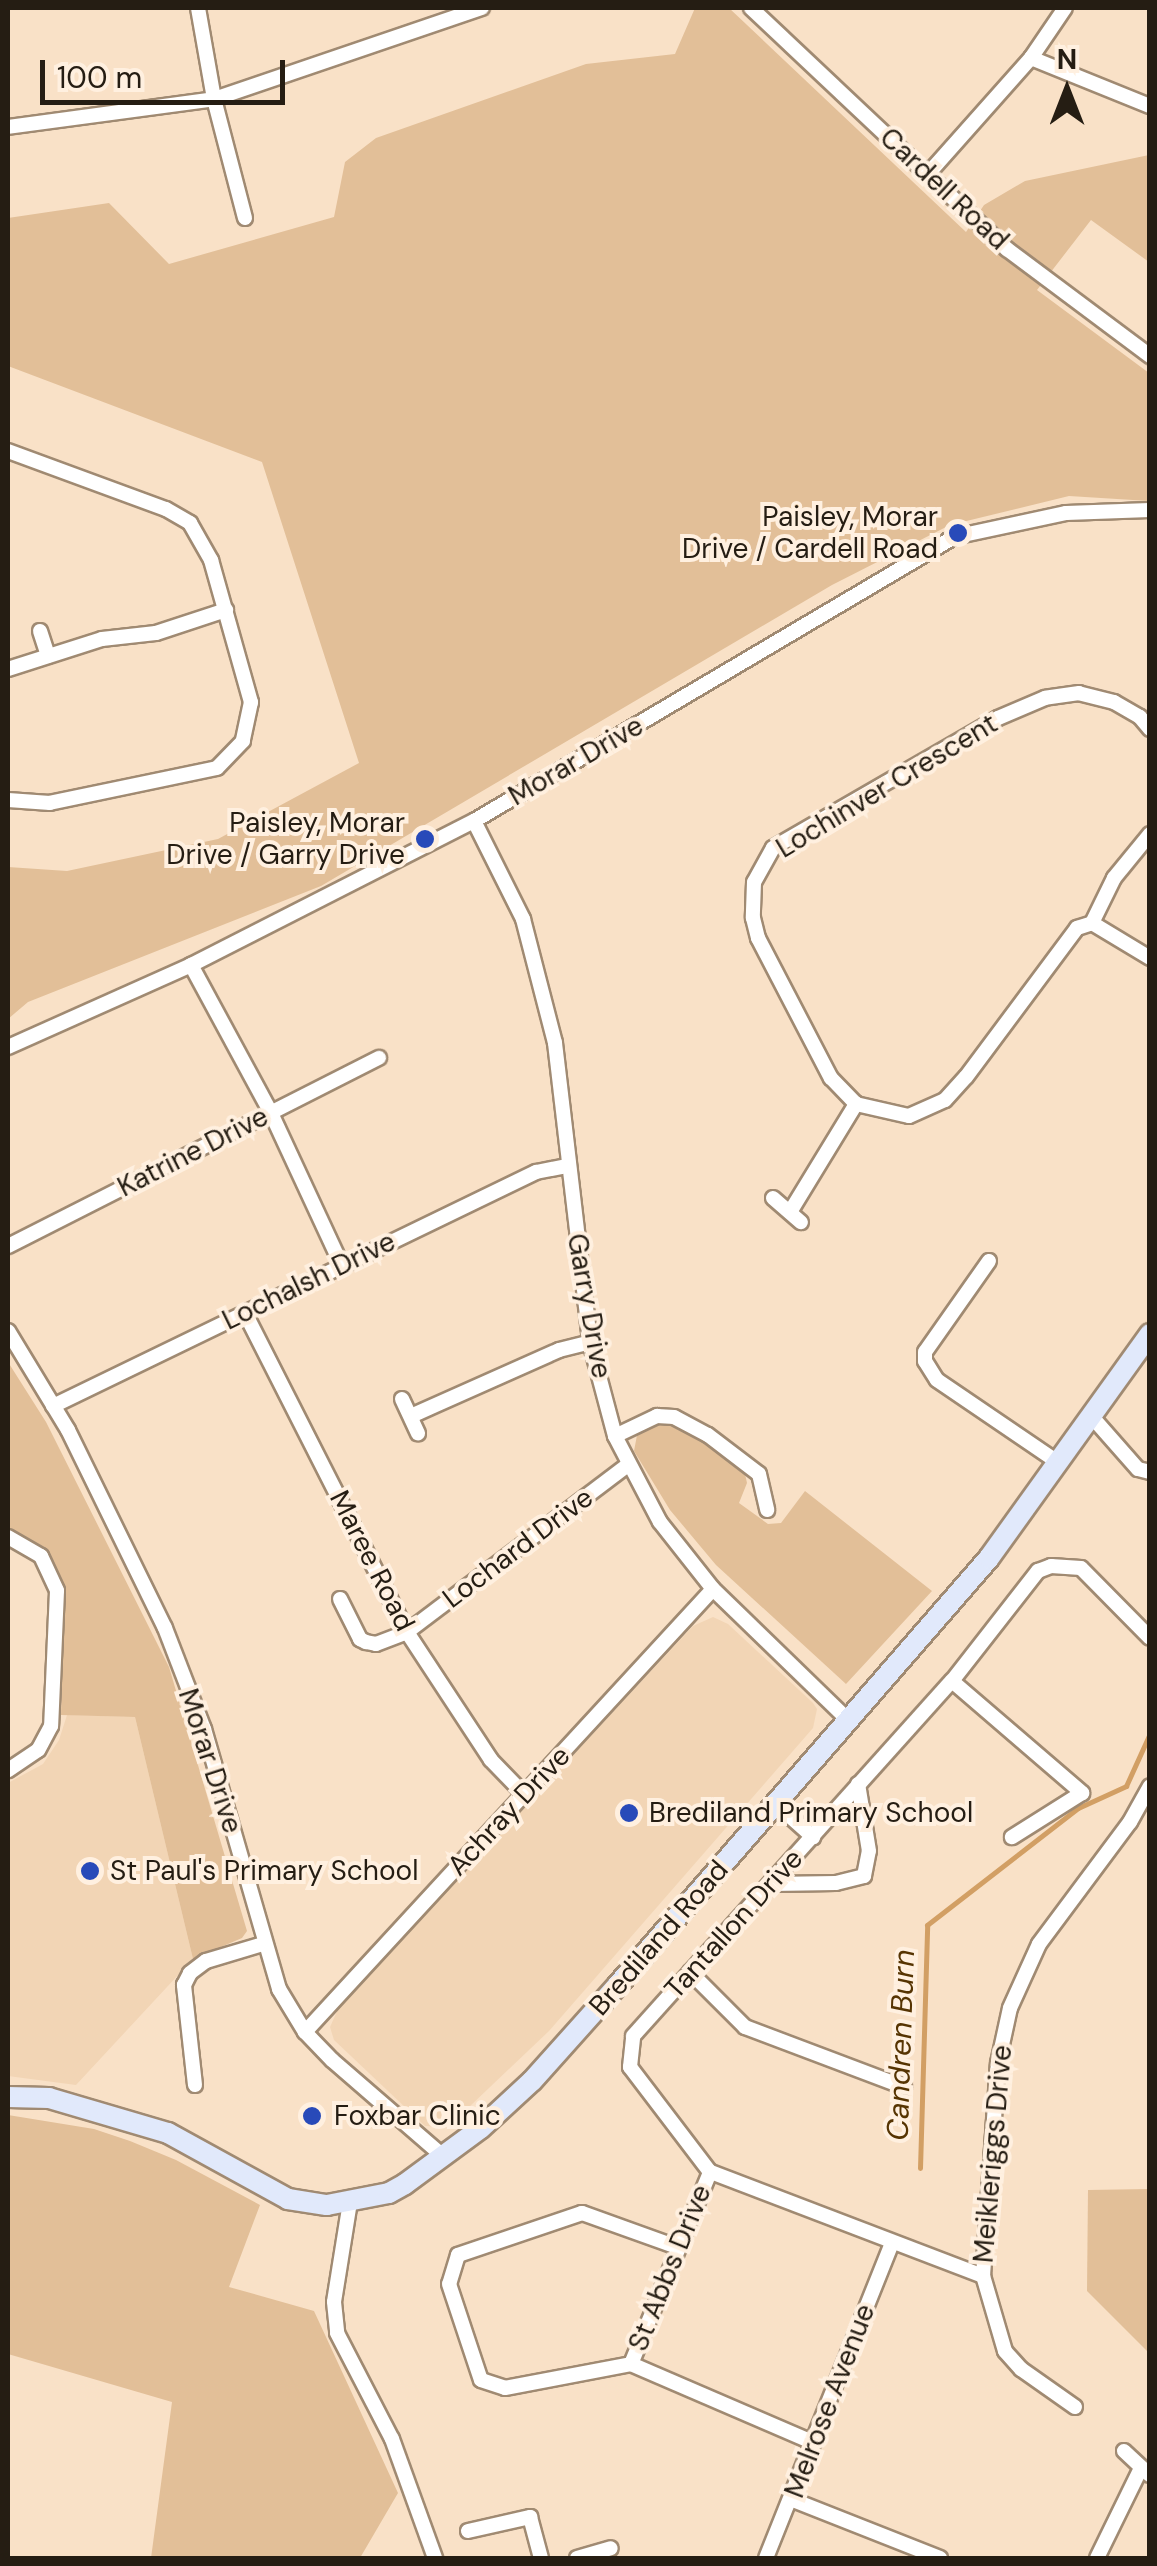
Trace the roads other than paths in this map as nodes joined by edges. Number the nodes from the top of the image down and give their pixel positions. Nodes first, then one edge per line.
1 (198, 8) edge
2 (482, 8) edge
3 (752, 8) edge
4 (1064, 8) edge
5 (1031, 58) junction
6 (214, 99) junction
7 (1150, 106) edge
8 (8, 127) edge
9 (927, 175) junction
10 (246, 218) dead end
11 (1150, 356) edge
12 (8, 451) edge
13 (1150, 510) edge
14 (226, 610) junction
15 (40, 631) dead end
16 (48, 656) junction
17 (8, 669) edge
18 (1150, 729) edge
19 (8, 800) edge
20 (474, 821) junction
21 (1150, 834) edge
22 (1092, 923) junction
23 (1150, 958) edge
24 (191, 965) junction
25 (8, 1047) edge
26 (379, 1058) dead end
27 (856, 1104) junction
28 (271, 1113) junction
29 (567, 1166) junction
30 (773, 1198) dead end
31 (8, 1246) edge
32 (989, 1261) dead end
33 (341, 1264) junction
34 (245, 1313) junction
35 (8, 1331) edge
36 (1150, 1334) edge
37 (590, 1342) junction
38 (402, 1399) dead end
39 (53, 1406) junction
40 (411, 1416) junction
41 (1093, 1418) junction
42 (418, 1433) dead end
43 (615, 1436) junction
44 (1059, 1463) junction
45 (628, 1465) junction
46 (1150, 1472) edge
47 (767, 1510) dead end
48 (8, 1537) edge
49 (712, 1589) junction
50 (340, 1599) dead end
51 (407, 1632) junction
52 (1150, 1638) edge
53 (952, 1680) junction
54 (848, 1720) junction
55 (8, 1770) edge
56 (858, 1784) junction
57 (1150, 1786) edge
58 (524, 1794) junction
59 (776, 1804) junction
60 (813, 1837) junction
61 (1012, 1837) dead end
62 (772, 1884) junction
63 (263, 1944) junction
64 (690, 1972) junction
65 (305, 2032) junction
66 (194, 2085) dead end
67 (904, 2087) dead end
68 (8, 2097) edge
69 (444, 2158) junction
70 (710, 2172) junction
71 (350, 2202) junction
72 (892, 2244) junction
73 (677, 2247) junction
74 (983, 2276) junction
75 (631, 2364) junction
76 (1075, 2408) dead end
77 (814, 2443) junction
78 (1124, 2451) dead end
79 (1145, 2471) edge
80 (792, 2500) junction
81 (468, 2530) dead end
82 (611, 2548) dead end
83 (435, 2558) edge
84 (541, 2558) edge
85 (577, 2558) edge
86 (766, 2558) edge
87 (940, 2558) edge
88 (1097, 2558) edge

1 - 6 street
2 - 6 street
3 - 9 street, Cardell Road
4 - 5 street
5 - 7 street
5 - 9 street
6 - 8 street
6 - 10 street
9 - 11 street, Cardell Road
12 - 14 street
13 - 20 street, Morar Drive
14 - 16 street
14 - 19 street
15 - 16 street
16 - 17 street
18 - 27 street, Lochinver Crescent
20 - 24 street, Morar Drive
20 - 29 street, Garry Drive
21 - 22 street
22 - 23 street
22 - 27 street
24 - 25 street, Morar Drive
24 - 28 street
26 - 28 street, Katrine Drive
27 - 30 street
28 - 31 street, Katrine Drive
28 - 33 street
29 - 33 street, Lochalsh Drive
29 - 37 street, Garry Drive
32 - 44 street
33 - 34 street, Lochalsh Drive
34 - 39 street, Lochalsh Drive
34 - 51 street, Maree Road
35 - 39 street, Morar Drive
36 - 41 street, Brediland Road
37 - 40 street
37 - 43 street, Garry Drive
38 - 40 street
39 - 63 street, Morar Drive
40 - 42 street
41 - 44 street, Brediland Road
41 - 46 street
43 - 45 street, Garry Drive
43 - 47 street
44 - 54 street, Brediland Road
45 - 49 street, Garry Drive
45 - 51 street, Lochard Drive
48 - 55 street
49 - 54 street, Garry Drive
49 - 58 street, Achray Drive
50 - 51 street
51 - 58 street, Maree Road
52 - 53 street, Tantallon Drive
53 - 56 street, Tantallon Drive
53 - 61 street
54 - 59 street, Brediland Road
56 - 60 street, Tantallon Drive
56 - 62 street
57 - 74 street, Meikleriggs Drive
58 - 65 street, Achray Drive
59 - 60 street
59 - 69 street, Brediland Road
60 - 62 street, Tantallon Drive
62 - 64 street, Tantallon Drive
63 - 65 street, Morar Drive
63 - 66 street
64 - 67 street
64 - 70 street, Tantallon Drive
65 - 69 street, Morar Drive
68 - 71 street, Brediland Road
69 - 71 street, Brediland Road
70 - 72 street
70 - 73 street, St Abbs Drive
71 - 83 street
72 - 74 street
72 - 77 street, Melrose Avenue
73 - 75 street, St Abbs Drive
73 - 75 street
74 - 76 street, Meikleriggs Drive
75 - 77 street
77 - 80 street, Melrose Avenue
78 - 79 street
79 - 88 street
80 - 86 street, Melrose Avenue
80 - 87 street
81 - 84 street
82 - 85 street

